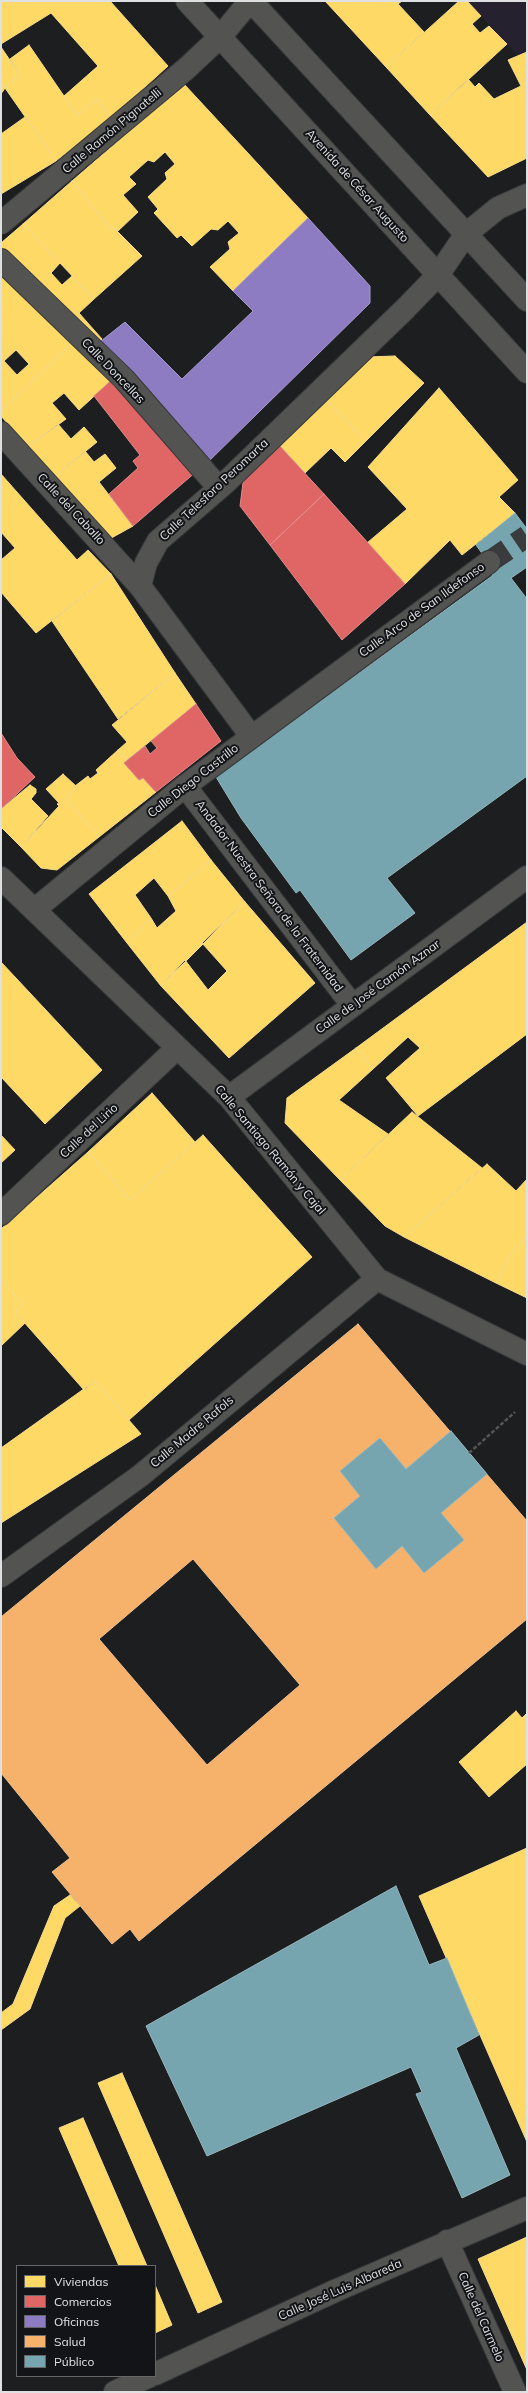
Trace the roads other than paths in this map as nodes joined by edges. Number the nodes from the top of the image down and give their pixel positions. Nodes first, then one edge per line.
1 (187, 1) edge
2 (250, 1) edge
3 (221, 36) junction
4 (527, 195) edge
5 (1, 223) edge
6 (466, 234) junction
7 (1, 260) edge
8 (438, 275) junction
9 (527, 300) edge
10 (527, 372) edge
11 (1, 433) edge
12 (219, 488) junction
13 (489, 562) tunnel mouth
14 (140, 586) junction
15 (356, 658) joint
16 (250, 736) junction
17 (185, 786) junction
18 (527, 877) edge
19 (1, 878) edge
20 (34, 910) junction
21 (352, 1005) junction
22 (176, 1048) junction
23 (229, 1097) junction
24 (1, 1214) edge
25 (377, 1279) junction
26 (527, 1354) edge
27 (1, 1576) edge
28 (527, 2208) edge
29 (447, 2242) junction
30 (156, 2374) edge
31 (148, 2377) edge
32 (115, 2392) edge
33 (515, 2392) edge

1 - 3 street, Avenida de César Augusto
2 - 3 street, Calle Ramón Pignatelli
2 - 6 street
3 - 5 street, Calle Ramón Pignatelli
3 - 8 street, Avenida de César Augusto
4 - 6 street, Calle Telesforo Peromarta
6 - 8 street, Calle Telesforo Peromarta
6 - 9 street
7 - 12 street, Calle Doncellas
8 - 10 street, Avenida de César Augusto
8 - 12 street, Calle Telesforo Peromarta
11 - 14 street, Calle del Caballo
12 - 14 street, Calle Telesforo Peromarta
13 - 15 street, Calle Arco de San Ildefonso
14 - 16 street
15 - 16 street, Calle Diego Castrillo
16 - 17 street, Calle Diego Castrillo
17 - 20 street, Calle Diego Castrillo
17 - 21 street, Andador Nuestra Señora de la Fraternidad
18 - 21 street, Calle de José Camón Aznar
19 - 20 street, Calle Santiago Ramón y Cajal
20 - 22 street, Calle Santiago Ramón y Cajal
21 - 23 street, Calle de José Camón Aznar
22 - 23 street, Calle Santiago Ramón y Cajal
22 - 24 street, Calle del Lirio
23 - 25 street, Calle Santiago Ramón y Cajal
25 - 26 street, Calle Santiago Ramón y Cajal
25 - 27 street, Calle Madre Rafols
28 - 29 street, Calle José Luis Albareda
29 - 30 street, Calle José Luis Albareda
29 - 33 street, Calle del Carmelo
31 - 32 street

